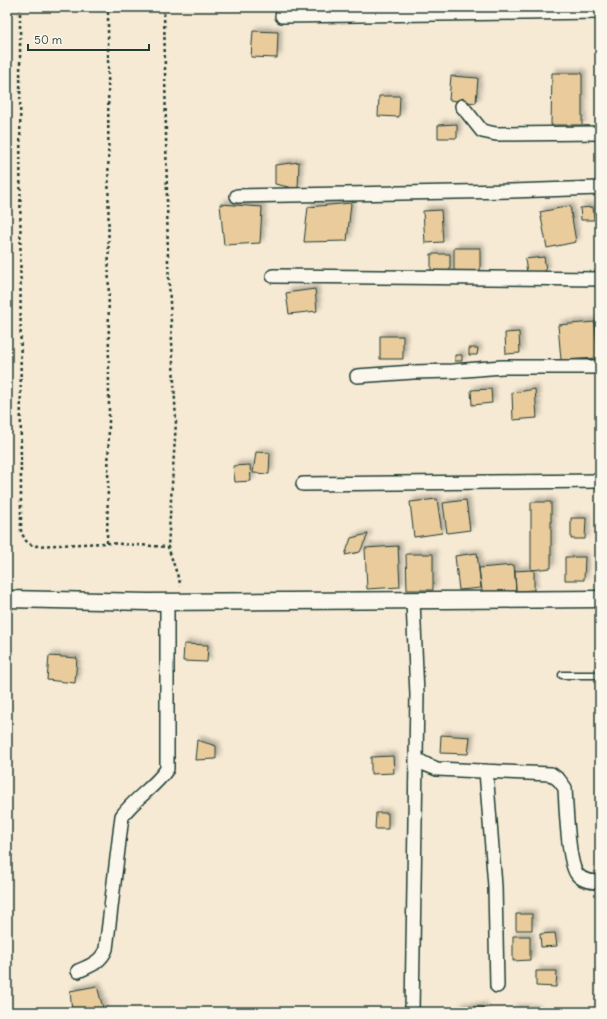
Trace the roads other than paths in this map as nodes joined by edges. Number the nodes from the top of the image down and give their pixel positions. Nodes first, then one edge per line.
1 (600, 12) edge
2 (282, 16) dead end
3 (462, 106) dead end
4 (600, 133) edge
5 (600, 188) edge
6 (237, 196) dead end
7 (273, 276) dead end
8 (600, 279) edge
9 (600, 367) edge
10 (357, 376) dead end
11 (600, 482) edge
12 (303, 484) dead end
13 (7, 599) edge
14 (600, 599) edge
15 (413, 601) junction
16 (167, 602) junction
17 (562, 675) dead end
18 (600, 675) edge
19 (416, 759) junction
20 (486, 772) junction
21 (600, 882) edge
22 (78, 971) dead end
23 (497, 986) dead end
24 (412, 1012) edge

1 - 2 street
3 - 4 street
5 - 6 street
7 - 8 street
9 - 10 street
11 - 12 street
13 - 16 street
14 - 15 street
15 - 16 street
15 - 19 street
16 - 22 street
17 - 18 lane
19 - 20 street
19 - 24 street
20 - 21 street
20 - 23 street

